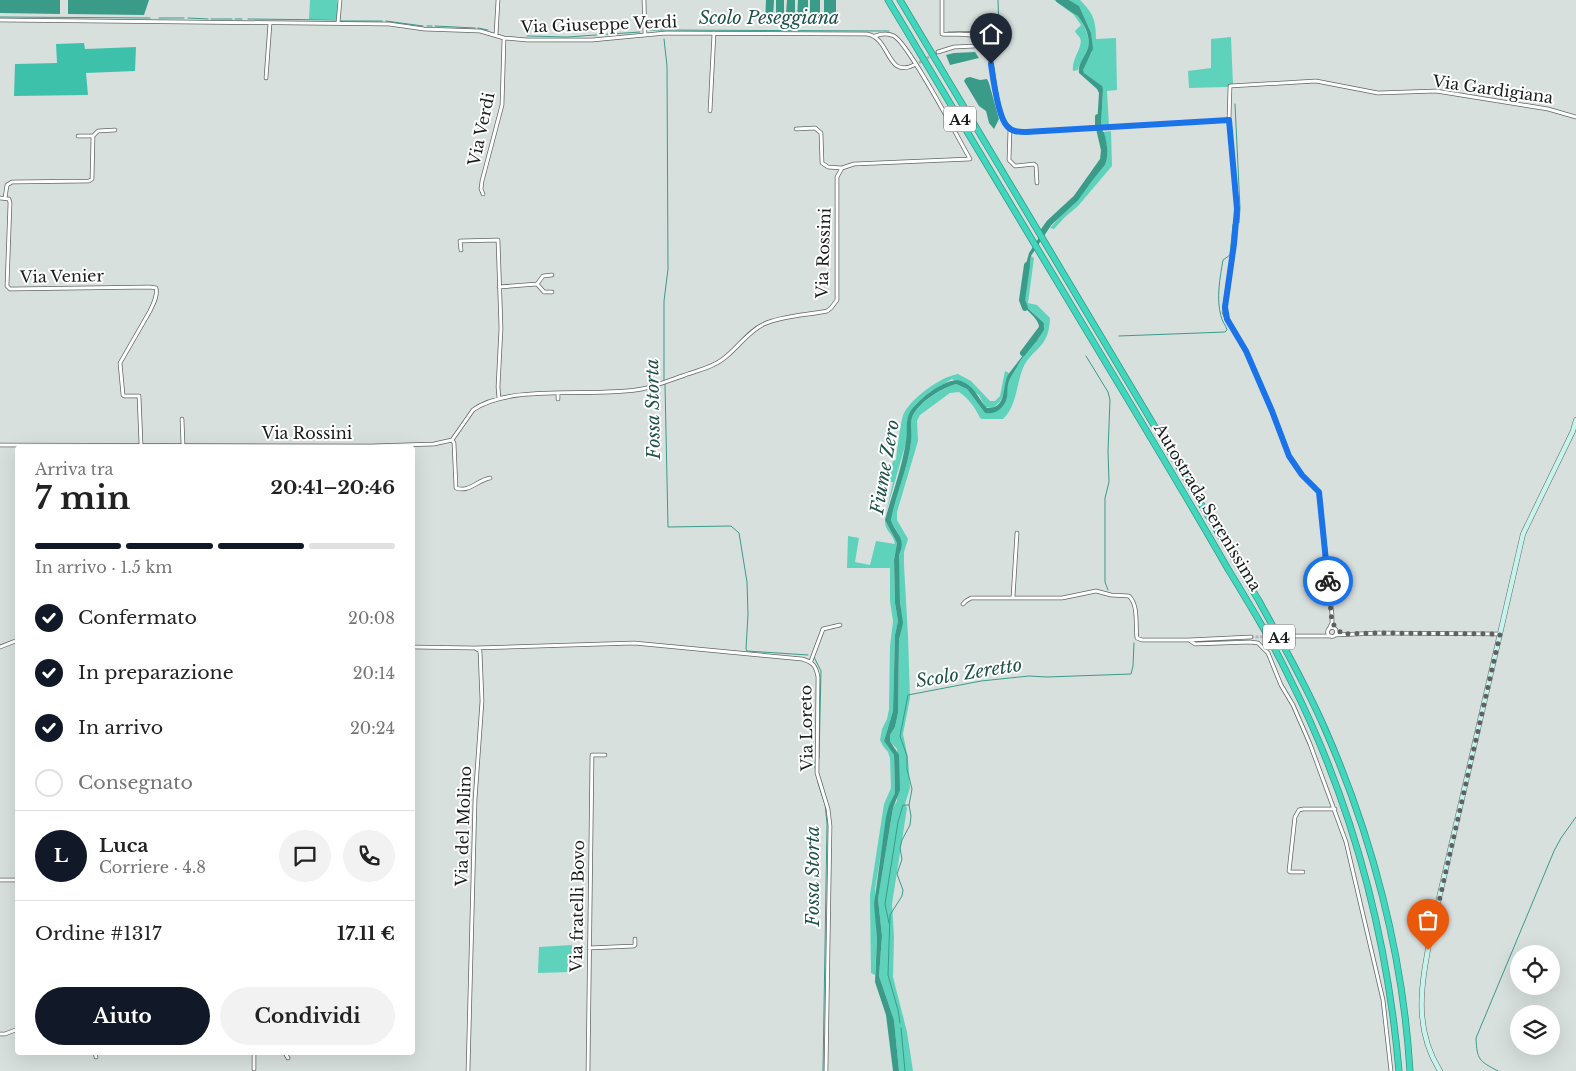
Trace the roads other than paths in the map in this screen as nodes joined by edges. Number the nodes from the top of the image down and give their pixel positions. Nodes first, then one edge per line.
1 (340, 0) edge
2 (498, 0) edge
3 (644, 0) edge
4 (888, 0) edge
5 (900, 0) edge
6 (942, 0) edge
7 (0, 20) edge
8 (270, 23) junction
9 (338, 23) junction
10 (714, 33) junction
11 (496, 35) junction
12 (645, 35) junction
13 (875, 36) junction
14 (504, 38) junction
15 (983, 40) junction
16 (938, 52) tunnel mouth
17 (914, 65) tunnel mouth
18 (266, 78) dead end
19 (710, 112) dead end
20 (1576, 117) edge
21 (1229, 120) junction
22 (796, 129) dead end
23 (1010, 129) junction
24 (115, 130) dead end
25 (78, 136) dead end
26 (94, 136) junction
27 (842, 168) junction
28 (1037, 183) dead end
29 (483, 194) dead end
30 (0, 198) edge
31 (5, 198) junction
32 (461, 250) dead end
33 (552, 275) dead end
34 (537, 284) junction
35 (499, 287) junction
36 (552, 292) dead end
37 (558, 393) junction
38 (500, 399) junction
39 (558, 399) dead end
40 (182, 419) dead end
41 (1576, 420) edge
42 (452, 440) junction
43 (141, 444) junction
44 (0, 445) edge
45 (152, 445) edge
46 (183, 445) edge
47 (403, 445) edge
48 (490, 478) dead end
49 (1017, 533) dead end
50 (1013, 597) junction
51 (964, 604) dead end
52 (1332, 623) junction
53 (840, 625) dead end
54 (1329, 629) junction
55 (1336, 629) junction
56 (1342, 634) junction
57 (1500, 634) junction
58 (1324, 635) junction
59 (1289, 636) tunnel mouth
60 (1333, 636) junction
61 (1251, 637) tunnel mouth
62 (1189, 640) junction
63 (15, 641) edge
64 (0, 647) edge
65 (415, 647) edge
66 (475, 648) junction
67 (811, 661) junction
68 (605, 755) dead end
69 (1335, 809) junction
70 (1303, 872) dead end
71 (0, 880) edge
72 (15, 880) edge
73 (635, 938) dead end
74 (589, 948) junction
75 (15, 1030) edge
76 (0, 1034) edge
77 (254, 1055) edge
78 (286, 1055) edge
79 (288, 1058) dead end
80 (254, 1069) dead end
81 (468, 1071) edge
82 (588, 1071) edge
83 (826, 1071) edge
84 (1391, 1071) edge
85 (1399, 1071) edge
86 (1410, 1071) edge
87 (1440, 1071) edge

1 - 9 street
2 - 11 street
3 - 12 street
4 - 85 highway, Autostrada Serenissima / A4
5 - 86 highway, Autostrada Serenissima / A4
6 - 15 street
7 - 8 street, Via Giuseppe Verdi
8 - 9 street, Via Giuseppe Verdi
8 - 18 street
9 - 11 street, Via Giuseppe Verdi
10 - 12 street, Via Giuseppe Verdi
10 - 13 street, Via Giuseppe Verdi
10 - 19 street
11 - 14 street, Via Giuseppe Verdi
12 - 14 street, Via Giuseppe Verdi
13 - 17 street
13 - 27 street
14 - 29 street, Via Verdi
15 - 16 street
15 - 23 street
20 - 21 street, Via Gardigiana
21 - 23 street
21 - 52 street
22 - 27 street
23 - 28 street
24 - 26 street
25 - 26 street
26 - 31 street
27 - 37 street, Via Rossini
30 - 31 street
31 - 43 street, Via Venier
32 - 35 street
33 - 34 street
34 - 35 street
34 - 36 street
35 - 38 street
37 - 38 street, Via Rossini
37 - 39 street
38 - 42 street, Via Rossini
40 - 46 street
41 - 57 main road
42 - 47 street, Via Rossini
42 - 48 street
43 - 44 street, Via Rossini
43 - 45 street, Via Rossini
49 - 50 street
50 - 51 street
50 - 62 street
52 - 54 street
52 - 55 street
53 - 67 street
54 - 55 street
54 - 58 street
54 - 60 street
55 - 56 street
55 - 60 street
56 - 57 street
56 - 60 street
57 - 87 main road
58 - 59 street
58 - 60 street
61 - 62 street
62 - 69 street
63 - 64 street
65 - 66 street
66 - 67 street, Via Loreto
66 - 81 street, Via del Molino
67 - 83 street, Via Loreto
68 - 74 street, Via fratelli Bovo
69 - 70 street
69 - 84 street
71 - 72 street
73 - 74 street
74 - 82 street, Via fratelli Bovo
75 - 76 street
77 - 80 street
78 - 79 street

